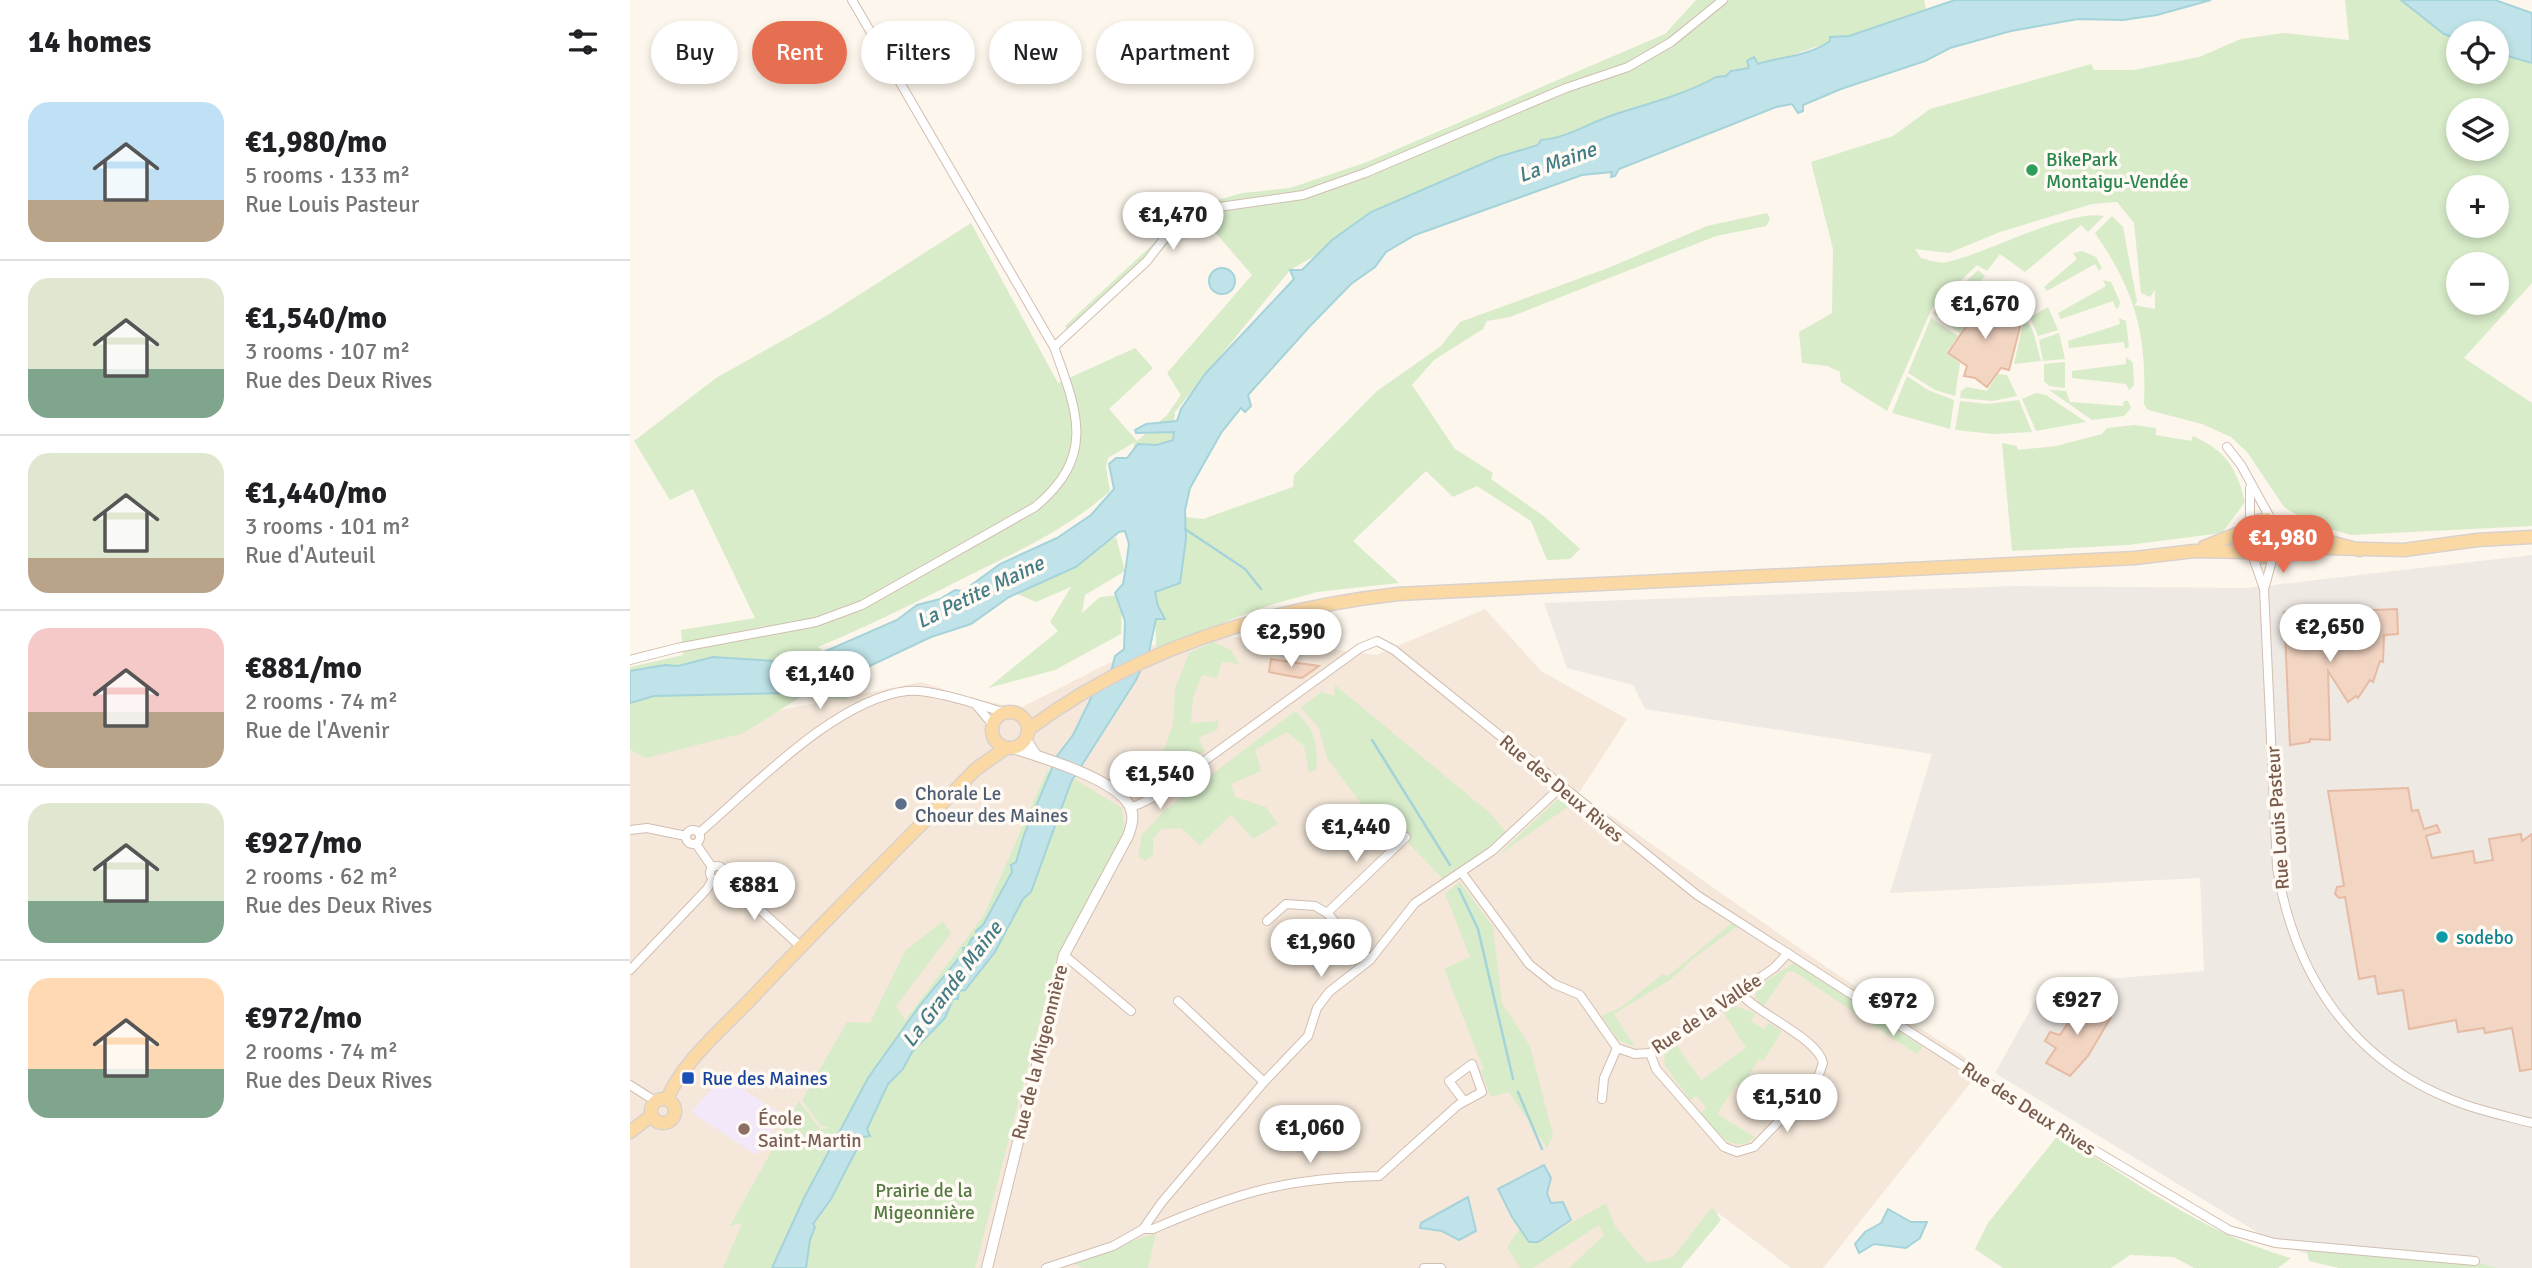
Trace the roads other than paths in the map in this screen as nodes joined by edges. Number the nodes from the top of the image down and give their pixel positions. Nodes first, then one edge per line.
1 (852, 0) edge
2 (1723, 0) edge
3 (1054, 347) junction
4 (2227, 447) dead end
5 (2250, 485) junction
6 (2276, 525) junction
7 (2247, 527) junction
8 (2532, 537) edge
9 (2360, 550) junction
10 (2194, 551) junction
11 (2276, 551) junction
12 (2251, 553) junction
13 (2264, 589) junction
14 (630, 660) edge
15 (977, 706) junction
16 (1006, 713) junction
17 (1026, 729) junction
18 (994, 731) junction
19 (1009, 748) junction
20 (1037, 756) junction
21 (976, 769) junction
22 (1562, 786) junction
23 (1131, 808) junction
24 (630, 830) edge
25 (699, 833) junction
26 (686, 836) junction
27 (1406, 837) dead end
28 (696, 844) junction
29 (712, 867) junction
30 (1462, 873) junction
31 (723, 876) junction
32 (713, 879) junction
33 (1327, 912) junction
34 (1268, 921) dead end
35 (800, 946) junction
36 (1788, 953) junction
37 (1063, 955) junction
38 (1370, 960) junction
39 (630, 970) edge
40 (1739, 992) junction
41 (1178, 1001) dead end
42 (1130, 1011) dead end
43 (1617, 1048) junction
44 (1650, 1053) junction
45 (1264, 1082) junction
46 (630, 1085) edge
47 (1602, 1099) dead end
48 (661, 1100) junction
49 (1464, 1101) junction
50 (652, 1116) junction
51 (2532, 1123) edge
52 (630, 1132) edge
53 (1143, 1229) junction
54 (2475, 1261) dead end
55 (987, 1268) edge
56 (1046, 1268) edge
57 (1424, 1268) edge
58 (1441, 1268) edge

1 - 3 street
2 - 3 street
3 - 14 street
4 - 5 street
5 - 6 street
5 - 7 street
6 - 7 main road
6 - 9 main road
6 - 11 main road
7 - 10 main road
7 - 12 main road
8 - 9 main road
9 - 11 main road
10 - 12 main road
10 - 17 main road
11 - 12 main road
11 - 13 street, Rue Louis Pasteur
12 - 13 street, Rue Louis Pasteur
13 - 51 street, Rue Louis Pasteur
15 - 16 street
15 - 18 street
15 - 25 street
16 - 17 main road
16 - 18 main road
17 - 19 main road
17 - 20 street
18 - 19 main road
18 - 21 main road
19 - 20 street
19 - 21 main road
20 - 23 street
21 - 35 main road
22 - 23 street, Rue des Deux Rives
22 - 30 street
22 - 36 street, Rue des Deux Rives
23 - 37 street, Rue de la Migeonnière
24 - 26 street
25 - 26 street
25 - 28 street
26 - 28 street
27 - 33 street
28 - 29 street
29 - 31 street
29 - 32 street
30 - 38 street
30 - 43 street
31 - 32 street
31 - 35 street
32 - 39 street
33 - 34 street
33 - 38 street
35 - 48 main road
36 - 40 street, Rue de la Vallée
36 - 54 street, Rue des Deux Rives
37 - 42 street
37 - 55 street, Rue de la Migeonnière
38 - 45 street
40 - 44 street, Rue de la Vallée
40 - 44 street
41 - 45 street
43 - 44 street, Rue de la Vallée
43 - 47 street
45 - 53 street
46 - 48 street
48 - 50 main road
48 - 50 main road
49 - 49 street
49 - 53 street
50 - 52 main road
53 - 56 street
57 - 58 street

